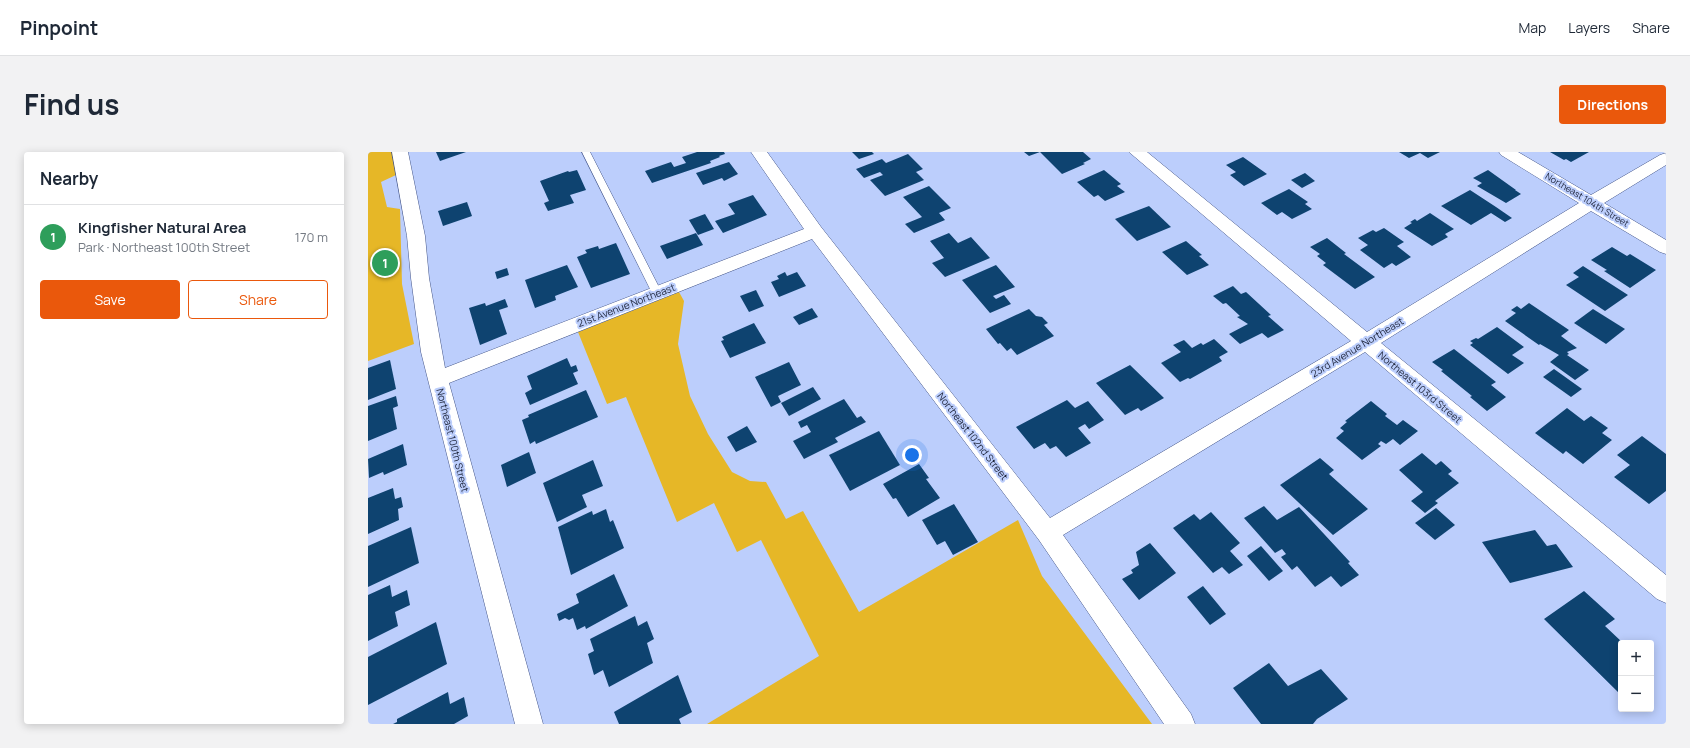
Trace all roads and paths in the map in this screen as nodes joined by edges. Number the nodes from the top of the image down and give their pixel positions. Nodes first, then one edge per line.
1 (400, 152) edge
2 (586, 152) edge
3 (759, 152) edge
4 (1137, 152) edge
5 (1507, 152) edge
6 (1666, 158) edge
7 (1591, 203) junction
8 (815, 231) junction
9 (1666, 248) edge
10 (657, 293) junction
11 (1366, 342) junction
12 (438, 379) junction
13 (1047, 532) junction
14 (1666, 591) edge
15 (529, 724) edge
16 (1181, 724) edge

1 - 12 street, Northeast 100th Street
2 - 10 lane
3 - 8 street, Northeast 102nd Street
4 - 11 street, Northeast 103rd Street
5 - 7 street, Northeast 104th Street
6 - 7 street, 23rd Avenue Northeast
7 - 9 street, Northeast 104th Street
7 - 11 street, 23rd Avenue Northeast
8 - 10 street, 21st Avenue Northeast
8 - 13 street, Northeast 102nd Street
10 - 12 street, 21st Avenue Northeast
11 - 13 street, 23rd Avenue Northeast
11 - 14 street, Northeast 103rd Street
12 - 15 street, Northeast 100th Street
13 - 16 street, Northeast 102nd Street

